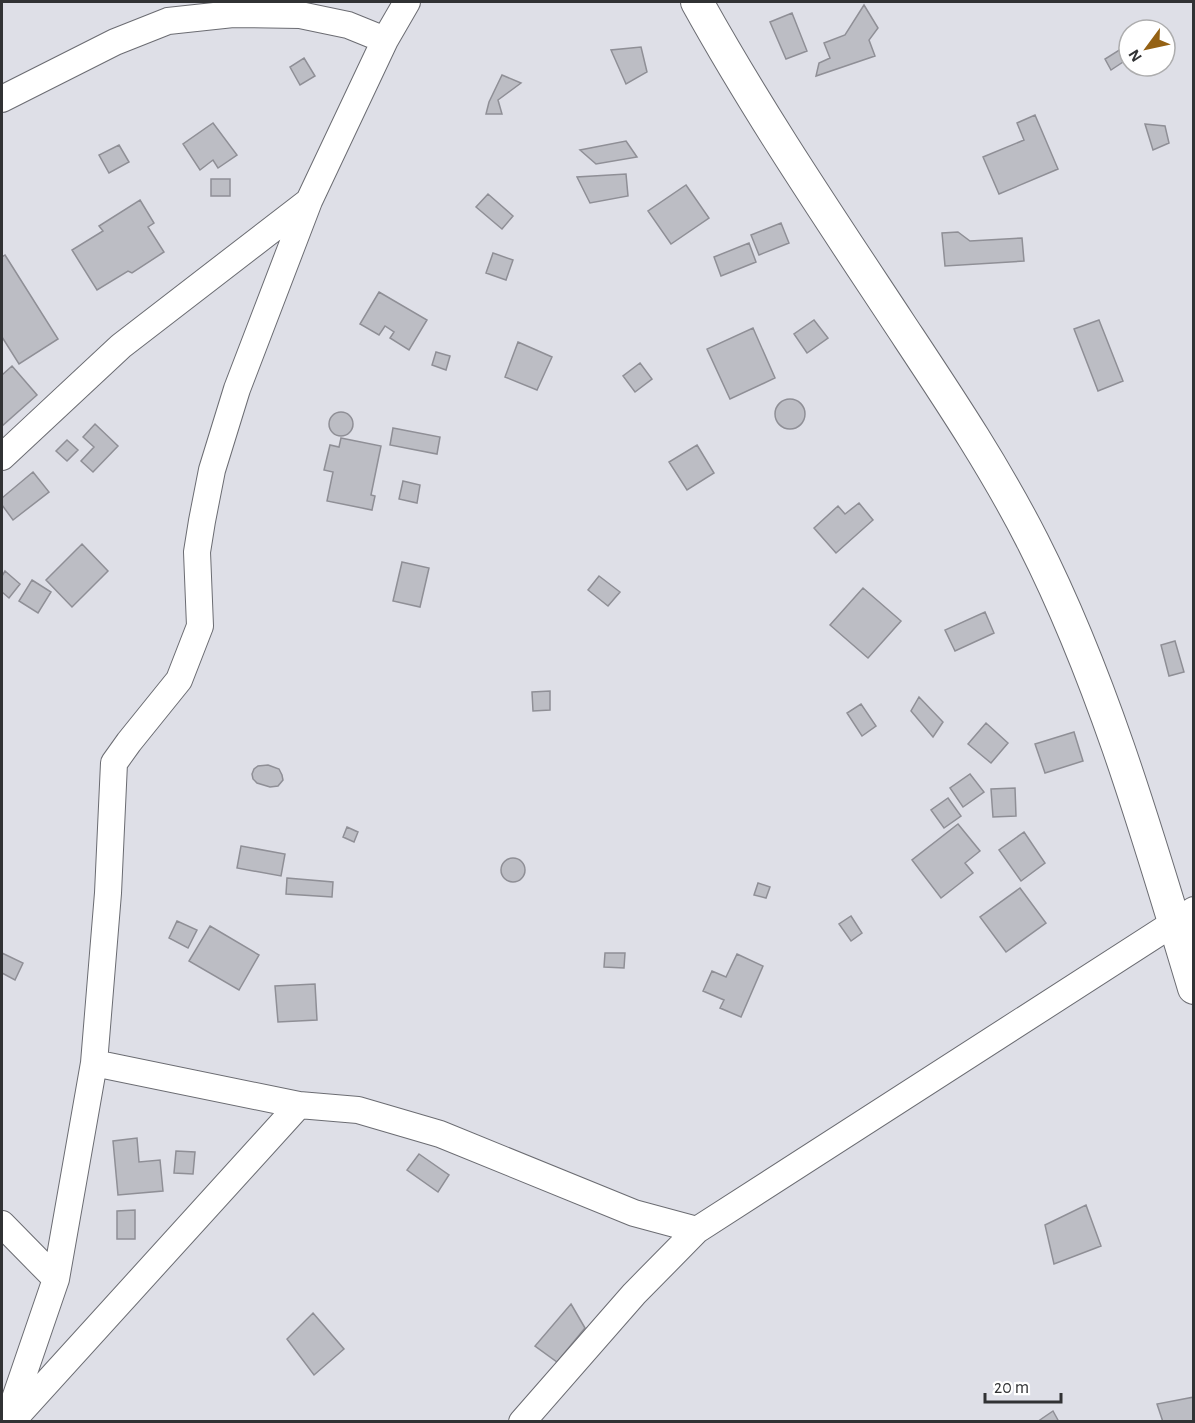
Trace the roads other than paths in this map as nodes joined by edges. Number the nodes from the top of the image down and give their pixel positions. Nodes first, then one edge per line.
1 (407, 2) edge
2 (697, 2) edge
3 (385, 40) junction
4 (2, 99) edge
5 (309, 201) junction
6 (2, 457) edge
7 (1184, 916) edge
8 (1194, 988) edge
9 (94, 1063) junction
10 (299, 1105) junction
11 (2, 1224) edge
12 (697, 1230) junction
13 (56, 1279) junction
14 (9, 1422) edge
15 (522, 1422) edge

1 - 3 street
2 - 7 street
3 - 4 street
3 - 5 street
5 - 6 street
5 - 9 street
7 - 8 street
7 - 12 street
9 - 10 street
9 - 13 street
10 - 12 street
10 - 14 street
11 - 13 street
12 - 15 street
13 - 14 street

